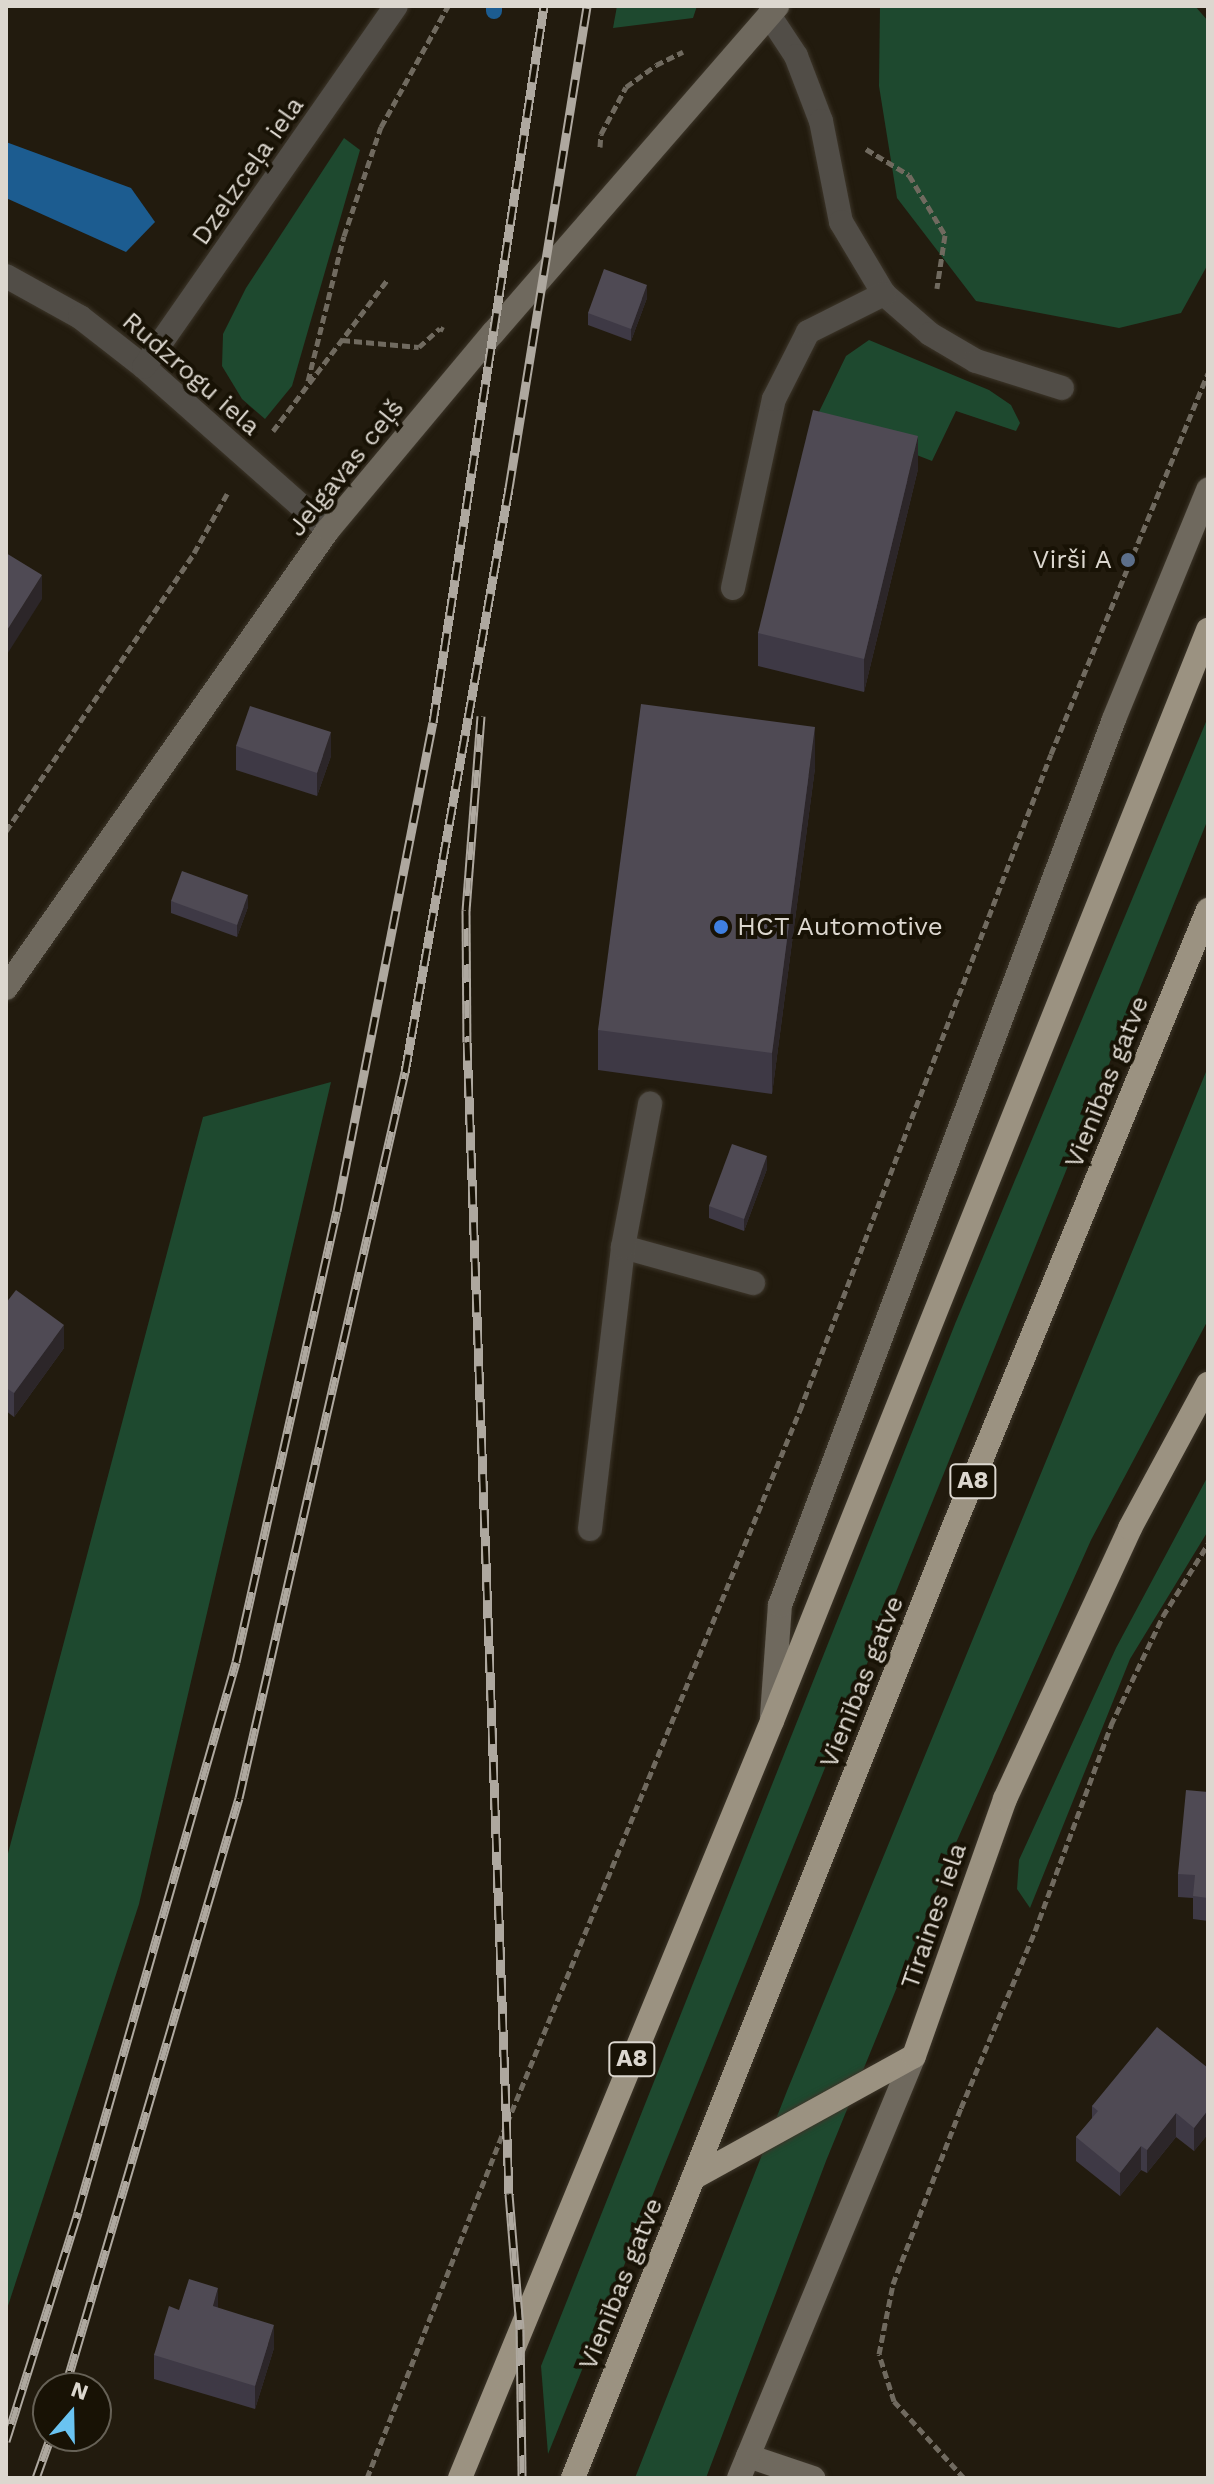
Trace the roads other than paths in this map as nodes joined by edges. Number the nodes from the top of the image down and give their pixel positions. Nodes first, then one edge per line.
1 (396, 6) edge
2 (773, 11) edge
3 (6, 276) edge
4 (884, 294) junction
5 (144, 367) junction
6 (1062, 388) dead end
7 (1208, 490) edge
8 (328, 530) junction
9 (733, 588) dead end
10 (1208, 630) edge
11 (1208, 910) edge
12 (6, 988) edge
13 (650, 1104) dead end
14 (623, 1247) junction
15 (753, 1283) dead end
16 (1208, 1384) edge
17 (590, 1529) dead end
18 (772, 1721) junction
19 (914, 2056) junction
20 (693, 2178) junction
21 (744, 2467) edge
22 (460, 2478) edge
23 (573, 2478) edge
24 (813, 2478) edge

1 - 5 street, Dzelzceļa iela
2 - 4 street
2 - 8 main road, Jelgavas ceļš
3 - 5 street, Rudzrogu iela
4 - 6 street
4 - 9 street
5 - 8 street, Rudzrogu iela
7 - 18 main road
8 - 12 main road, Jelgavas ceļš
10 - 18 highway, A8
11 - 20 highway, Vienības gatve / A8
13 - 14 street
14 - 15 street
14 - 17 street
16 - 19 highway, Tīraines iela
18 - 22 highway, A8
19 - 20 highway
19 - 21 main road, Tīraines iela
20 - 23 highway, Vienības gatve / A8
21 - 24 main road

